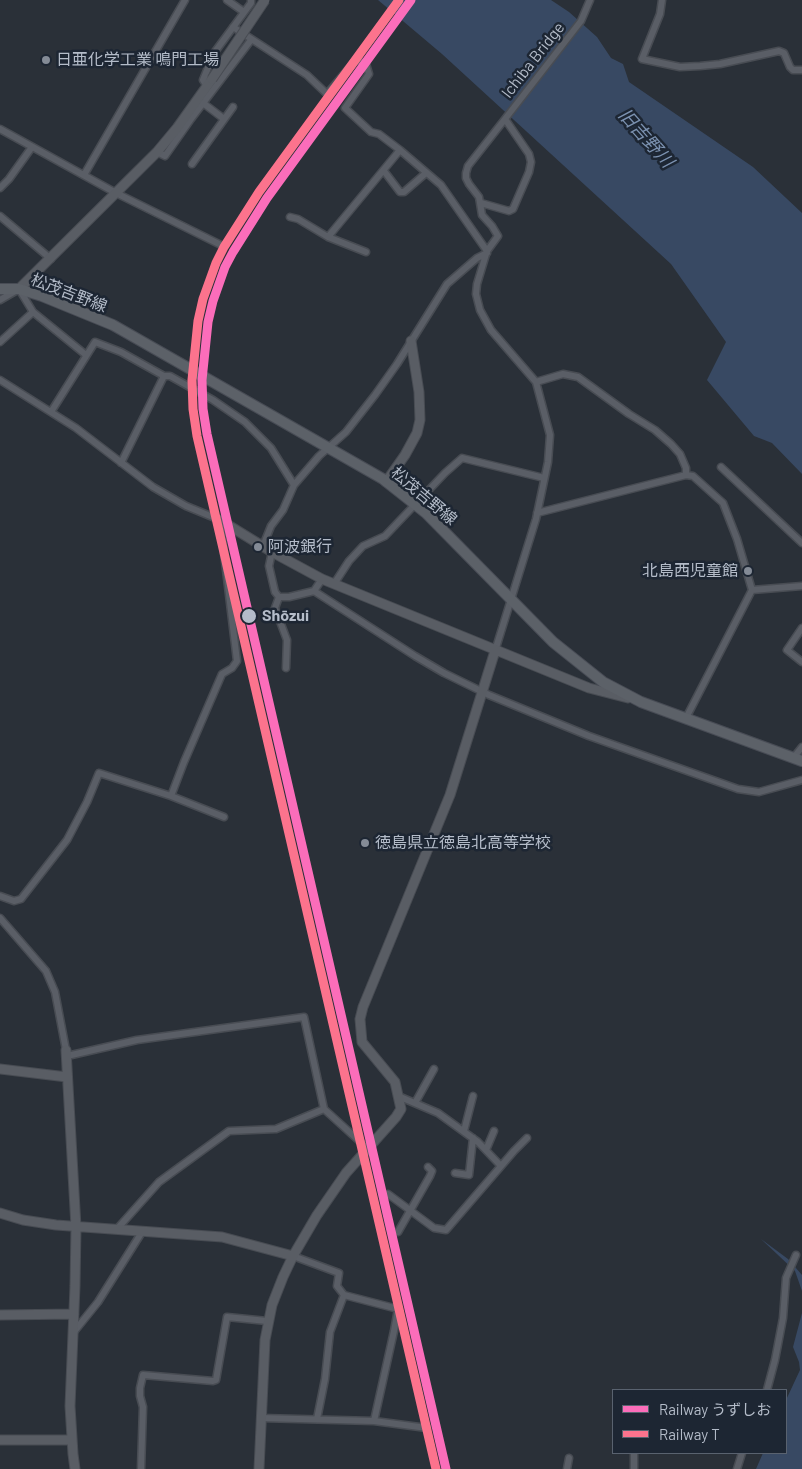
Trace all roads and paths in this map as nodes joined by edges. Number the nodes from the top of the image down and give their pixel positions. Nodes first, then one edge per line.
1 (184, 0) edge
2 (228, 0) edge
3 (251, 0) edge
4 (265, 0) edge
5 (590, 0) edge
6 (662, 0) edge
7 (244, 12) junction
8 (233, 27) junction
9 (250, 40) junction
10 (802, 70) edge
11 (209, 82) junction
12 (203, 103) junction
13 (233, 107) dead end
14 (506, 118) junction
15 (224, 119) junction
16 (0, 129) edge
17 (32, 147) junction
18 (400, 150) junction
19 (157, 152) junction
20 (192, 164) dead end
21 (384, 171) junction
22 (426, 173) junction
23 (84, 175) junction
24 (0, 188) edge
25 (116, 193) junction
26 (480, 203) junction
27 (0, 216) edge
28 (290, 217) dead end
29 (328, 237) junction
30 (221, 246) dead end
31 (366, 252) dead end
32 (487, 252) junction
33 (51, 259) junction
34 (0, 289) edge
35 (19, 289) junction
36 (0, 300) edge
37 (33, 312) junction
38 (411, 341) junction
39 (0, 342) edge
40 (86, 356) junction
41 (164, 376) junction
42 (0, 380) edge
43 (536, 382) junction
44 (51, 412) junction
45 (328, 447) junction
46 (121, 462) junction
47 (721, 467) dead end
48 (686, 475) junction
49 (544, 478) junction
50 (386, 482) junction
51 (294, 485) junction
52 (415, 503) junction
53 (537, 513) junction
54 (220, 520) junction
55 (802, 543) edge
56 (263, 546) junction
57 (272, 552) junction
58 (322, 579) junction
59 (334, 584) junction
60 (802, 586) edge
61 (752, 590) junction
62 (314, 591) junction
63 (279, 597) junction
64 (512, 600) junction
65 (802, 628) edge
66 (495, 651) junction
67 (802, 662) edge
68 (286, 668) dead end
69 (482, 692) junction
70 (641, 702) junction
71 (686, 718) junction
72 (802, 747) edge
73 (798, 759) edge
74 (802, 780) edge
75 (171, 796) junction
76 (224, 817) dead end
77 (0, 896) edge
78 (0, 918) edge
79 (66, 1053) junction
80 (0, 1069) edge
81 (434, 1069) dead end
82 (66, 1077) junction
83 (398, 1096) junction
84 (473, 1096) dead end
85 (415, 1103) junction
86 (324, 1109) junction
87 (464, 1131) junction
88 (494, 1131) dead end
89 (473, 1138) junction
90 (527, 1138) dead end
91 (367, 1148) junction
92 (486, 1150) junction
93 (501, 1166) junction
94 (428, 1167) dead end
95 (455, 1173) dead end
96 (388, 1194) dead end
97 (410, 1211) junction
98 (0, 1213) edge
99 (76, 1227) junction
100 (118, 1229) junction
101 (142, 1232) junction
102 (398, 1232) dead end
103 (796, 1255) dead end
104 (293, 1256) junction
105 (344, 1295) junction
106 (74, 1314) junction
107 (0, 1315) edge
108 (267, 1321) junction
109 (73, 1333) junction
110 (767, 1389) edge
111 (261, 1418) junction
112 (317, 1419) junction
113 (374, 1421) junction
114 (426, 1428) dead end
115 (0, 1440) edge
116 (72, 1440) junction
117 (634, 1454) edge
118 (742, 1454) edge
119 (569, 1458) dead end
120 (75, 1469) edge
121 (140, 1469) edge
122 (259, 1469) edge
123 (567, 1469) edge
124 (634, 1469) edge
125 (737, 1469) edge

1 - 23 street
2 - 7 street
3 - 7 street
4 - 11 street, bridge
5 - 14 street, Ichiba Bridge
6 - 10 street
7 - 8 street
8 - 9 street
8 - 11 street
9 - 12 street
9 - 18 street
11 - 19 street
12 - 15 street
12 - 19 street
13 - 15 street
14 - 26 street, Ichiba Bridge
14 - 26 street
15 - 20 street
16 - 17 street
17 - 23 street
17 - 24 street
18 - 21 street
18 - 22 street
19 - 25 street
21 - 22 street
21 - 29 street
22 - 32 street
23 - 25 street
25 - 30 street
25 - 33 street
26 - 32 street, Ichiba Bridge
27 - 33 street
28 - 29 street
29 - 31 street
32 - 38 street
32 - 43 street
33 - 35 street
34 - 35 main road, 松茂吉野線
35 - 36 street
35 - 37 street
35 - 45 main road, 松茂吉野線
37 - 39 street
37 - 40 street
38 - 45 street
38 - 50 street
40 - 41 street
40 - 44 street
41 - 46 street
41 - 51 street
42 - 44 street
43 - 48 street
43 - 49 street
44 - 46 street
45 - 50 main road, 松茂吉野線
45 - 51 street
46 - 54 street
47 - 55 street
48 - 53 street
48 - 61 street
49 - 52 street
49 - 53 street
50 - 52 main road, 松茂吉野線
51 - 56 street
52 - 59 street
52 - 64 main road, 松茂吉野線
53 - 64 street
54 - 56 street
54 - 75 street
56 - 57 street
57 - 58 street
57 - 63 street
58 - 59 street
58 - 62 street
59 - 66 street
60 - 61 street
61 - 71 street
62 - 63 street
62 - 69 street
63 - 68 street
64 - 66 street
64 - 70 main road, 松茂吉野線
65 - 67 street
66 - 69 street
66 - 70 street
69 - 74 street
69 - 83 street
70 - 71 main road, 松茂吉野線
71 - 73 main road, 松茂吉野線
72 - 73 street
75 - 76 street
75 - 77 street
78 - 79 street
79 - 82 street
79 - 86 street
80 - 82 street
81 - 85 street
82 - 99 street
83 - 85 street
83 - 91 street
84 - 87 street
85 - 87 street
86 - 91 street
86 - 100 street
87 - 89 street
88 - 92 street
89 - 92 street
89 - 95 street
90 - 93 street
91 - 104 street
92 - 93 street
93 - 97 street
94 - 97 street
96 - 97 street
97 - 102 street
98 - 99 street
99 - 100 street
99 - 106 street
100 - 101 street
101 - 104 street
101 - 109 street
103 - 110 street
104 - 105 street
104 - 108 street
105 - 112 street
105 - 113 street
106 - 107 street
106 - 109 street
108 - 111 street
108 - 121 street
109 - 116 street
111 - 112 street
111 - 122 street
112 - 113 street
113 - 114 street
115 - 116 street
116 - 120 street
117 - 124 street
118 - 125 street
119 - 123 street

